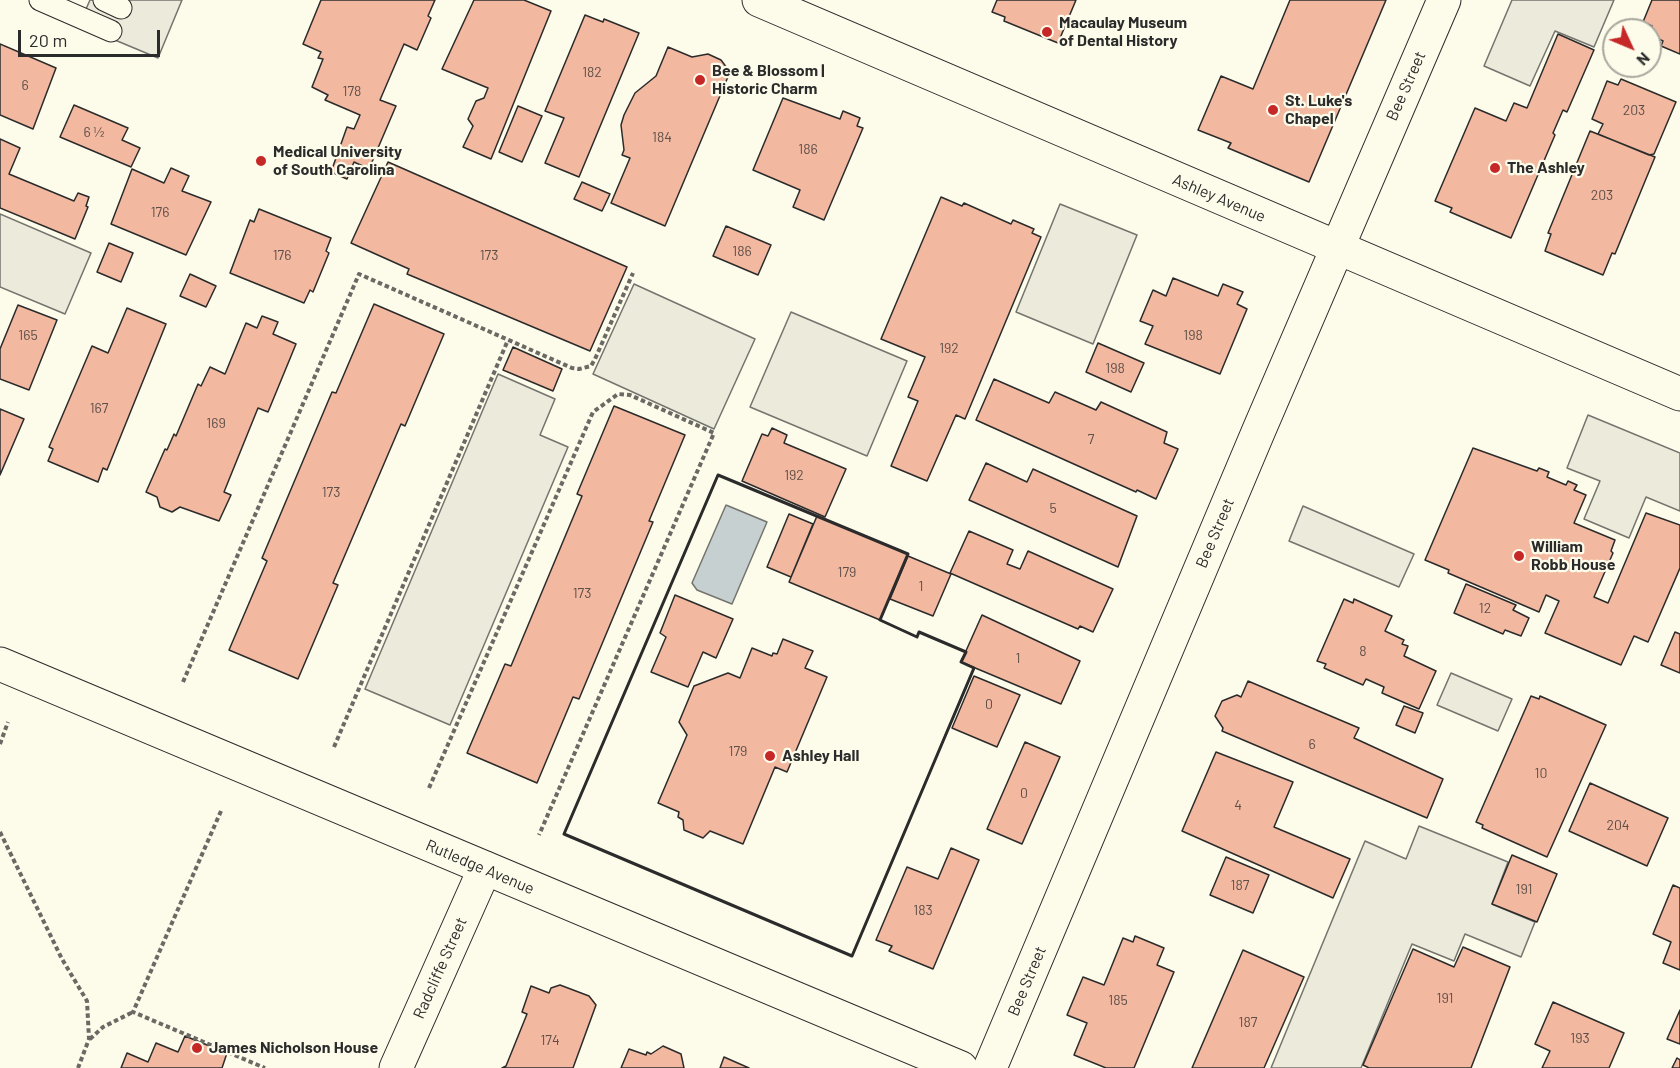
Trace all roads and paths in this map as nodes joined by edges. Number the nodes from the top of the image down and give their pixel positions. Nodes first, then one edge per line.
1 (40, 0) edge
2 (759, 0) edge
3 (1444, 0) edge
4 (111, 31) dead end
5 (1336, 249) junction
6 (633, 273) dead end
7 (508, 340) junction
8 (1680, 394) edge
9 (0, 664) edge
10 (183, 682) dead end
11 (8, 722) dead end
12 (0, 744) edge
13 (334, 747) dead end
14 (429, 788) dead end
15 (221, 811) dead end
16 (0, 832) edge
17 (539, 835) dead end
18 (484, 868) junction
19 (133, 1012) junction
20 (89, 1039) junction
21 (78, 1068) edge
22 (265, 1068) edge
23 (396, 1068) edge
24 (961, 1068) edge
25 (990, 1068) edge

1 - 4 lane
2 - 5 street, Ashley Avenue
3 - 5 street, Bee Street
5 - 8 street, Ashley Avenue
5 - 25 street, Bee Street
6 - 7 path
7 - 10 path
7 - 13 path
9 - 18 street, Rutledge Avenue
11 - 12 path
14 - 17 path
15 - 19 path
16 - 20 path
18 - 23 street, Radcliffe Street
18 - 24 street, Rutledge Avenue
19 - 20 path
19 - 22 path
20 - 21 path

